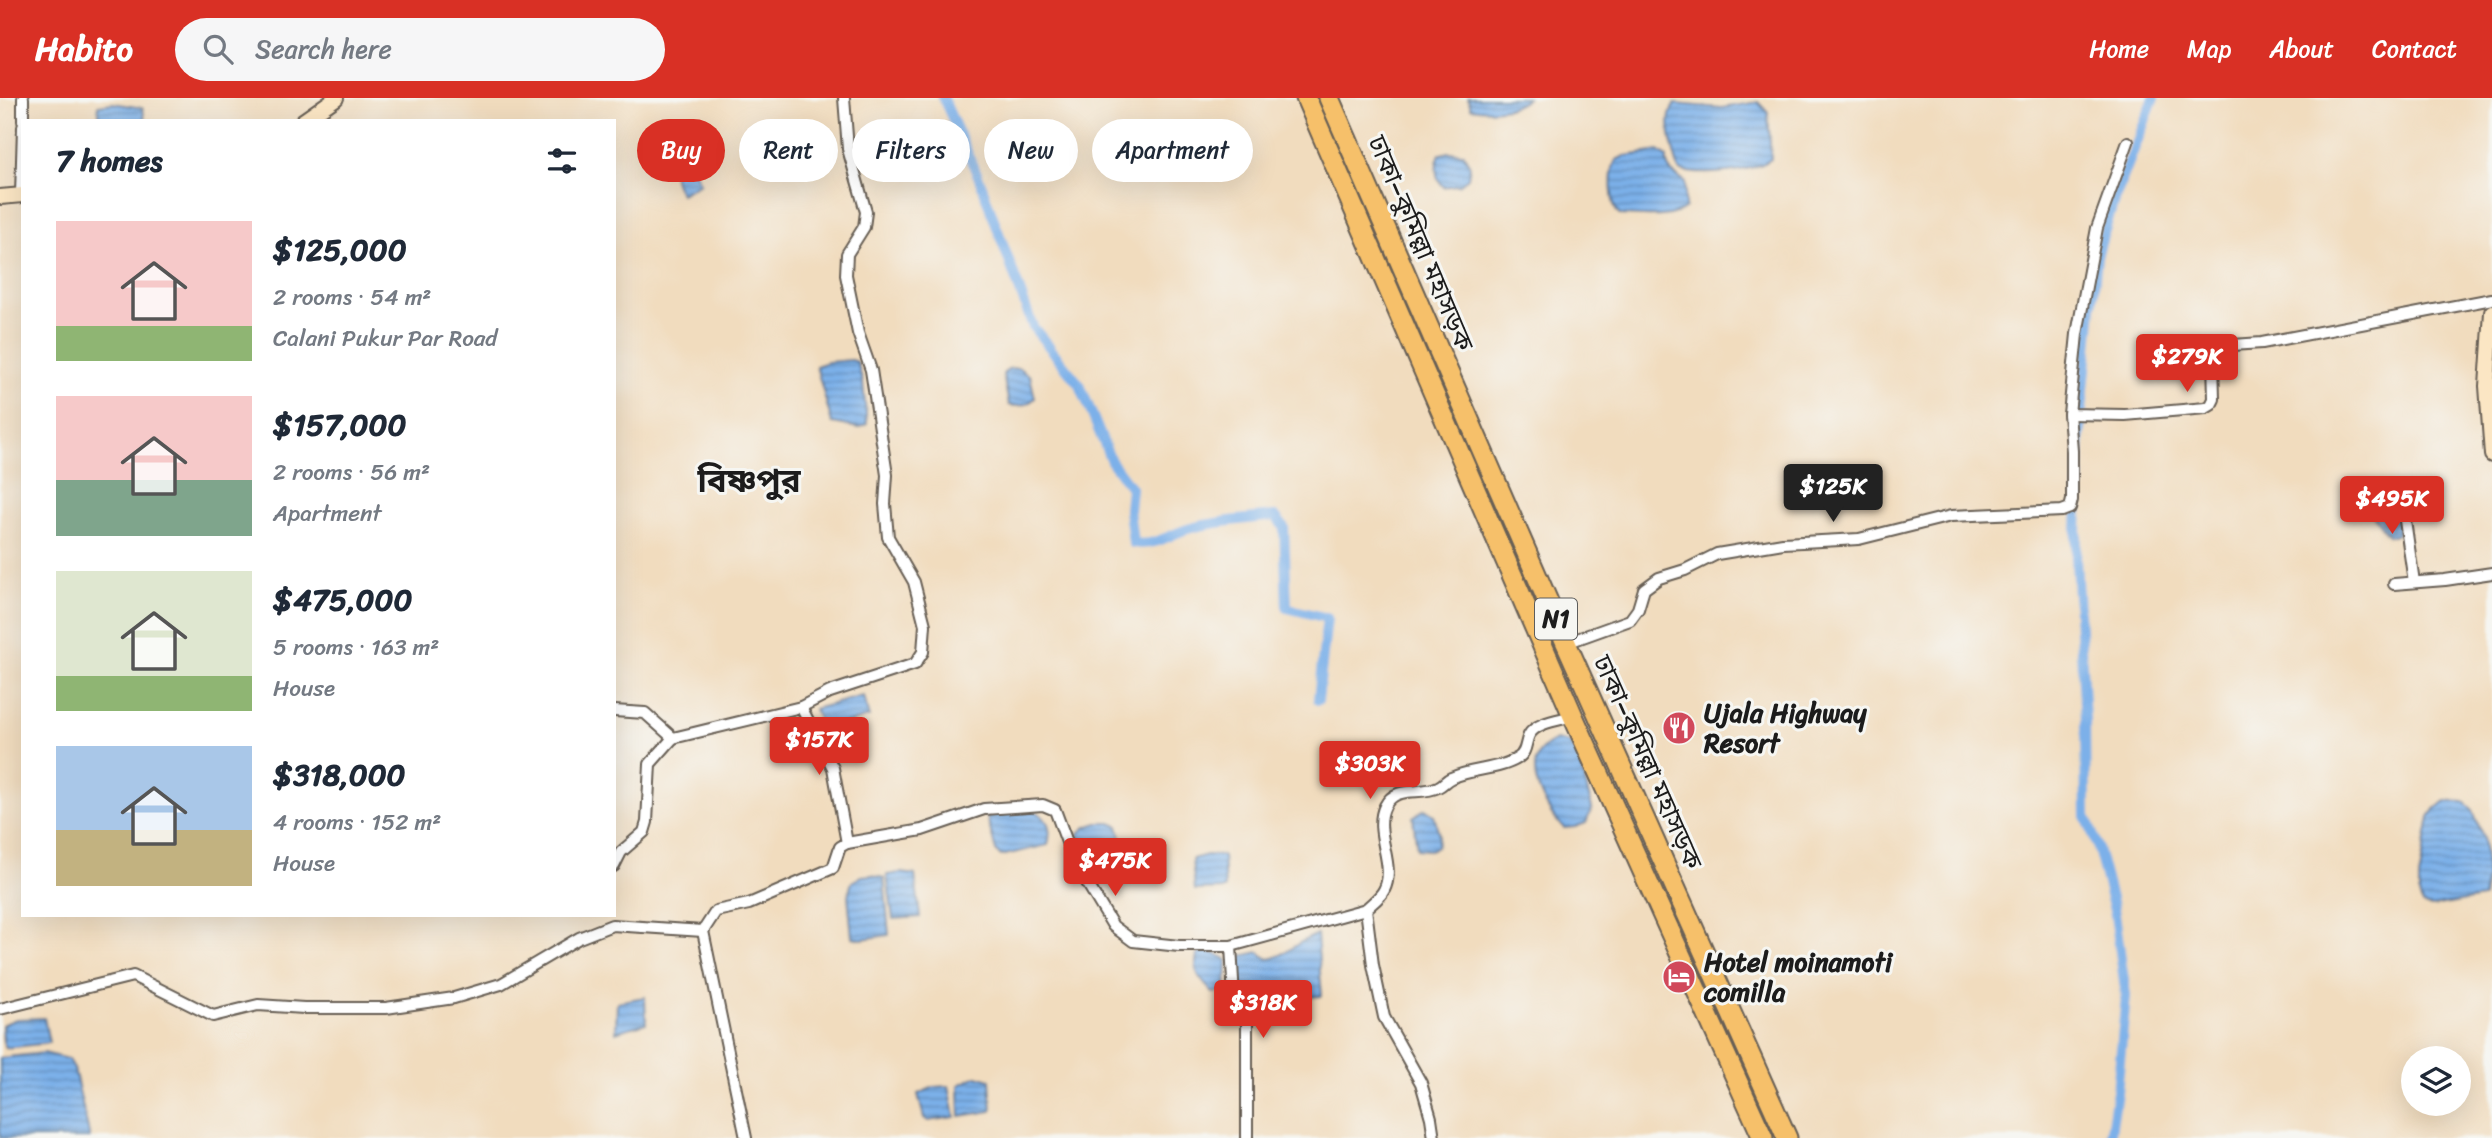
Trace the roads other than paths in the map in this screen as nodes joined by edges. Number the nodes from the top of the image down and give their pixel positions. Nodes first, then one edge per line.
1 (23, 98) edge
2 (337, 98) edge
3 (844, 98) edge
4 (1306, 98) edge
5 (1329, 98) edge
6 (310, 118) edge
7 (23, 119) edge
8 (2128, 142) dead end
9 (21, 195) edge
10 (0, 197) edge
11 (2492, 299) edge
12 (2492, 313) edge
13 (2069, 414) junction
14 (2492, 455) edge
15 (2400, 486) dead end
16 (2492, 573) edge
17 (2414, 582) junction
18 (2394, 584) dead end
19 (1566, 643) junction
20 (801, 707) junction
21 (616, 711) edge
22 (1573, 716) junction
23 (673, 738) junction
24 (847, 843) junction
25 (616, 862) edge
26 (1366, 909) junction
27 (612, 920) edge
28 (704, 931) junction
29 (1231, 946) junction
30 (0, 1009) edge
31 (746, 1138) edge
32 (1247, 1138) edge
33 (1434, 1138) edge
34 (1763, 1138) edge
35 (1787, 1138) edge

1 - 7 street
2 - 6 street
3 - 20 street
4 - 22 highway, N1
5 - 19 highway, ঢাকা–কুমিল্লা মহাসড়ক / N1
8 - 13 street
9 - 10 street
11 - 13 street
12 - 14 street
13 - 19 street
15 - 17 street
16 - 17 street
17 - 18 street
19 - 35 highway, ঢাকা–কুমিল্লা মহাসড়ক / N1
20 - 23 street
20 - 24 street
21 - 23 street
22 - 26 street
22 - 34 highway, N1
23 - 25 street
24 - 28 street
24 - 29 street
26 - 29 street
26 - 33 street
27 - 28 street
27 - 30 street
28 - 31 street
29 - 32 street

